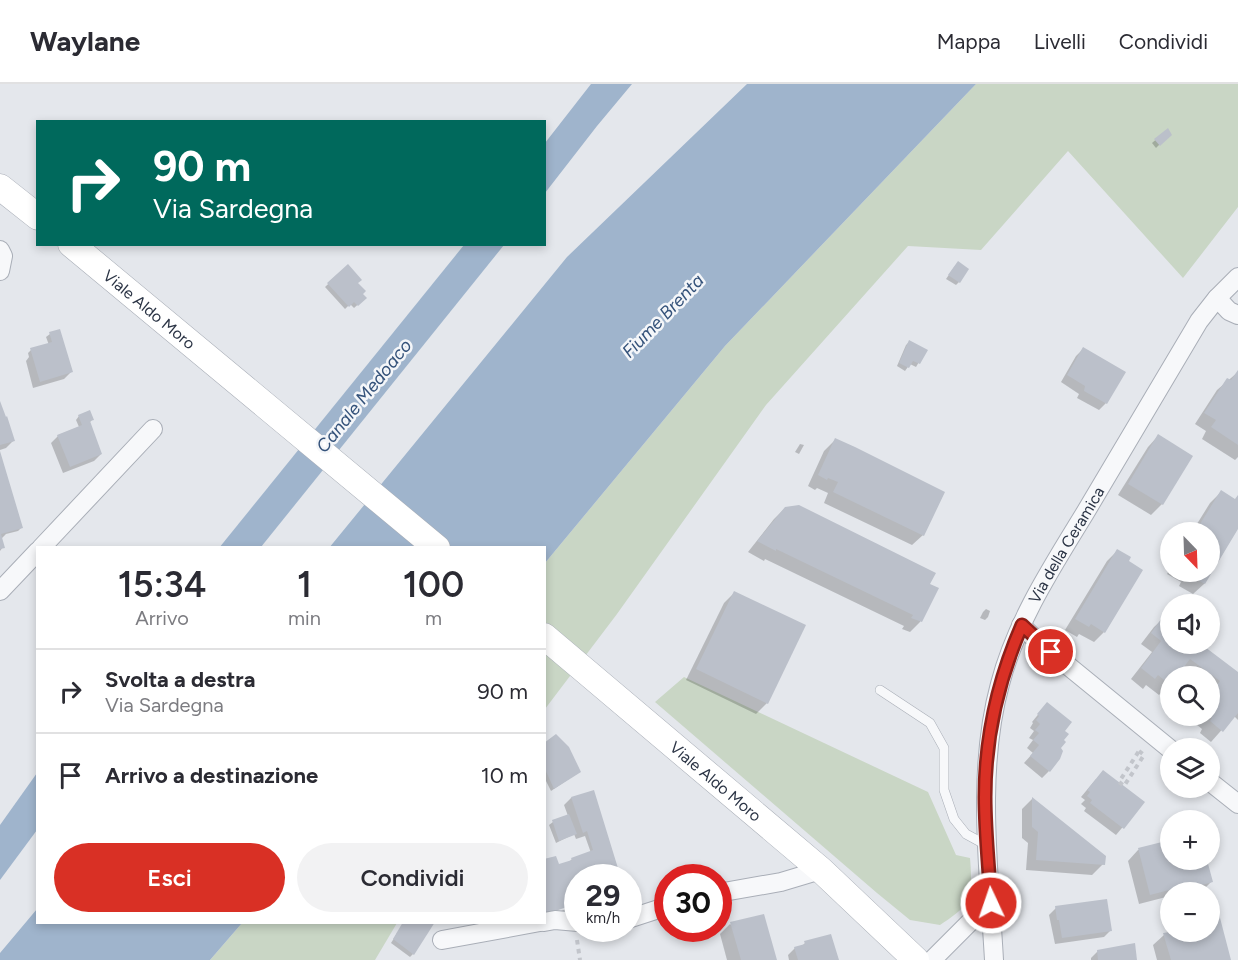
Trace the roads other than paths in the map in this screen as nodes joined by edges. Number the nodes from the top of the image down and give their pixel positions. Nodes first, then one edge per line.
1 (0, 187) edge
2 (36, 215) edge
3 (73, 246) edge
4 (0, 250) edge
5 (0, 271) edge
6 (1238, 277) edge
7 (1217, 298) junction
8 (1238, 315) edge
9 (153, 429) dead end
10 (43, 546) edge
11 (435, 546) edge
12 (36, 553) edge
13 (0, 591) edge
14 (1022, 625) junction
15 (546, 638) edge
16 (879, 690) dead end
17 (1160, 741) edge
18 (1220, 790) edge
19 (1238, 804) edge
20 (988, 846) junction
21 (821, 870) junction
22 (990, 884) junction
23 (732, 891) edge
24 (546, 921) edge
25 (564, 921) edge
26 (531, 924) edge
27 (442, 940) dead end
28 (916, 960) edge
29 (932, 960) edge
30 (994, 960) edge

1 - 2 main road
3 - 11 main road, Viale Aldo Moro
4 - 5 street
6 - 7 street, Via della Ceramica
7 - 8 street
7 - 14 street, Via della Ceramica
9 - 10 street
12 - 13 street
14 - 17 street
14 - 20 street, Via della Ceramica
15 - 21 main road, Viale Aldo Moro
16 - 20 lane
18 - 19 street
20 - 22 street, Via della Ceramica
21 - 23 street
21 - 28 main road, Viale Aldo Moro
22 - 29 street, Via della Ceramica
22 - 30 street, Via della Ceramica
24 - 25 street
26 - 27 street

